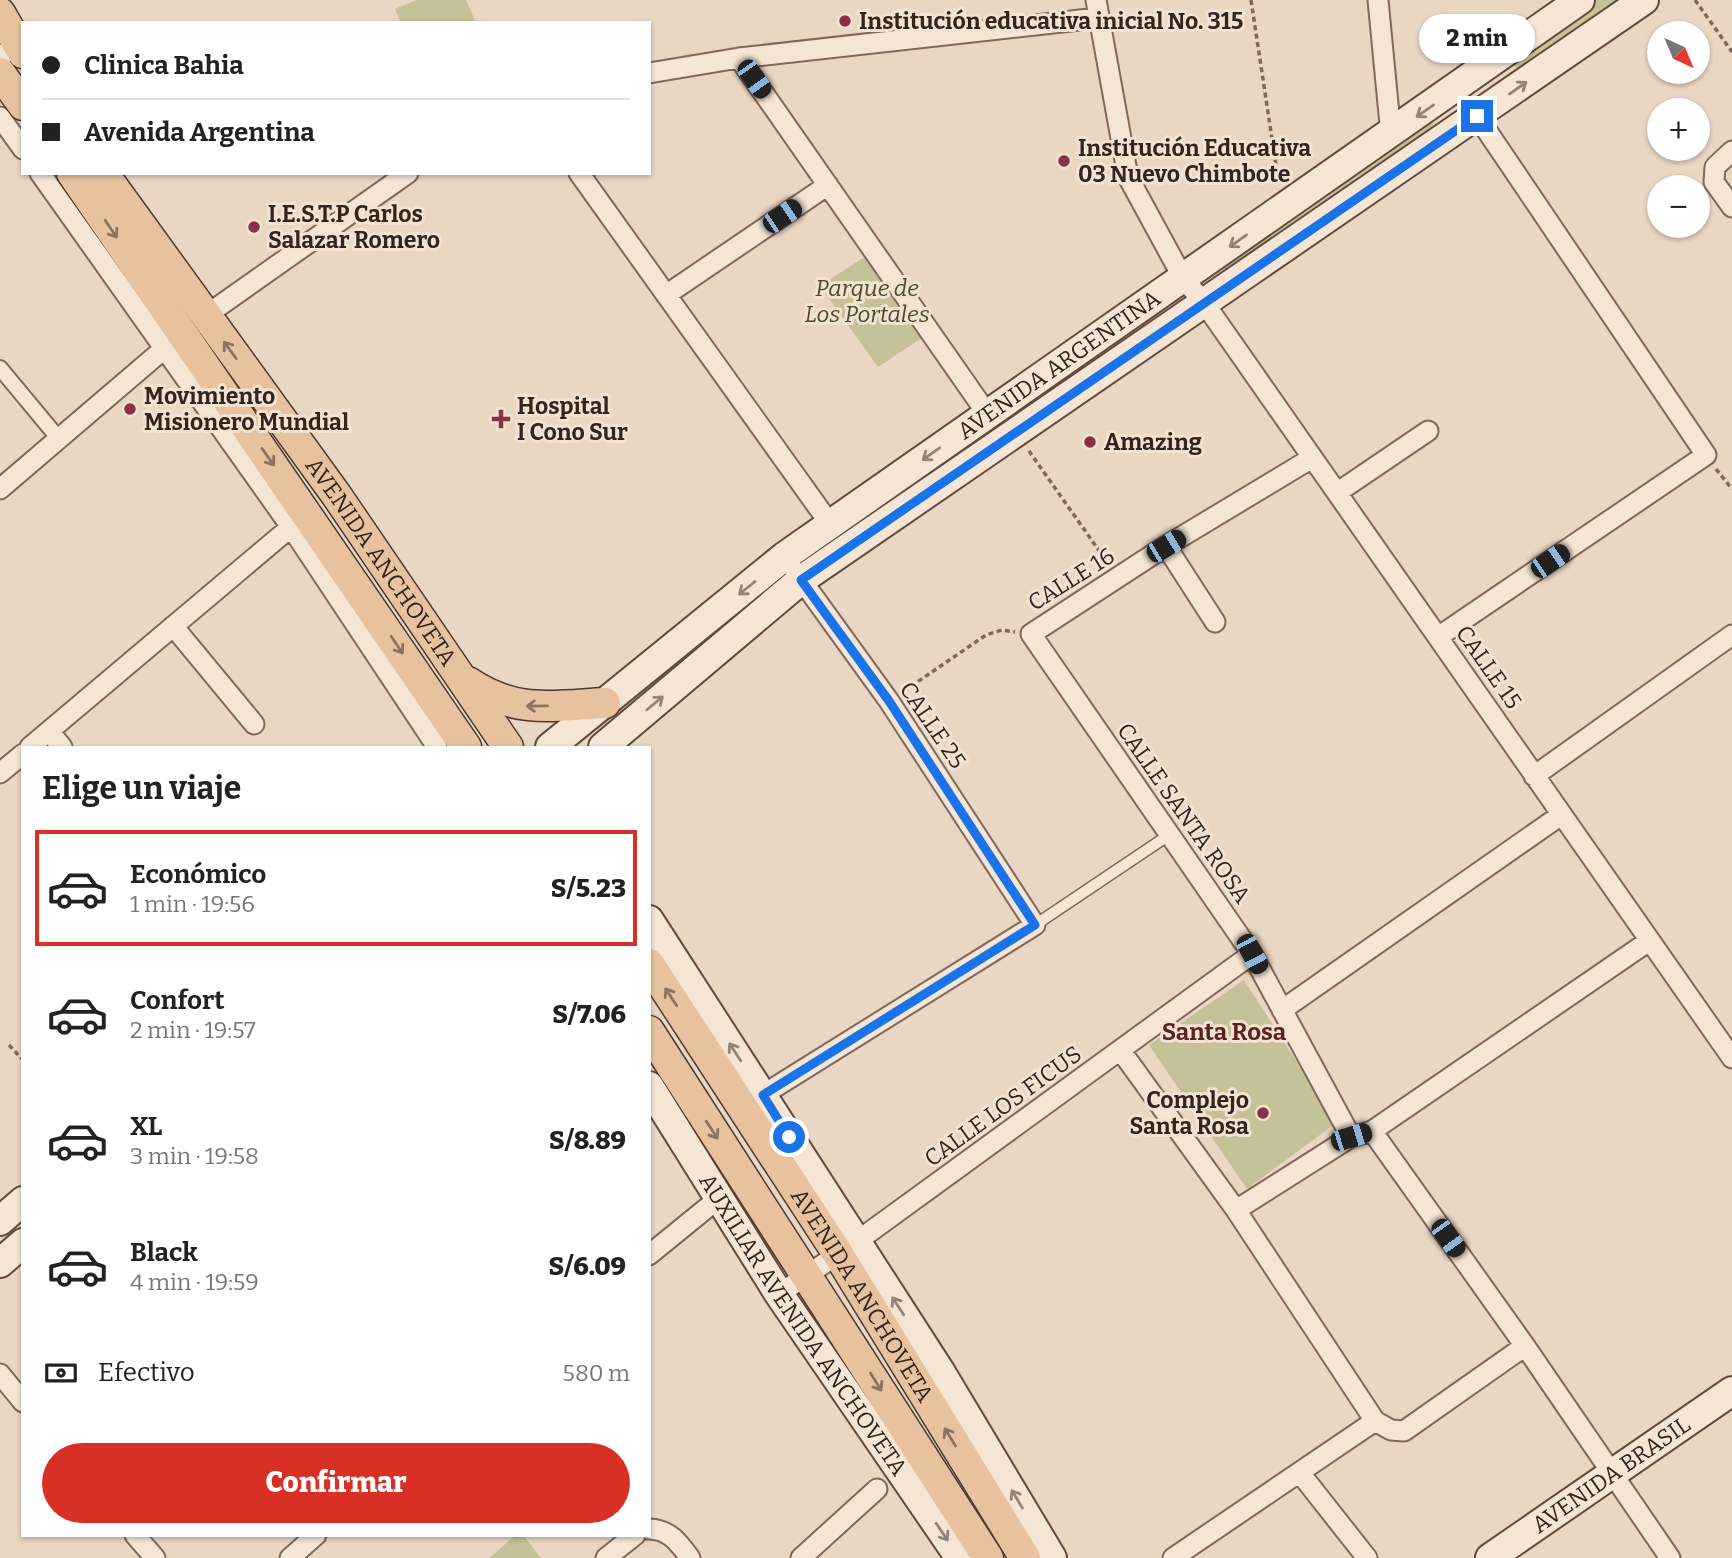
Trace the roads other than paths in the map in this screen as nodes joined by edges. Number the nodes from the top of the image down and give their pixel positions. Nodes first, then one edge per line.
1 (1378, 0) edge
2 (1644, 0) edge
3 (1566, 5) edge
4 (1097, 9) edge
5 (0, 13) edge
6 (13, 51) edge
7 (739, 58) junction
8 (0, 73) edge
9 (651, 73) edge
10 (21, 102) edge
11 (1477, 116) junction
12 (0, 117) edge
13 (1391, 135) junction
14 (21, 146) edge
15 (1732, 151) edge
16 (41, 175) edge
17 (73, 175) edge
18 (104, 175) edge
19 (405, 175) edge
20 (580, 175) edge
21 (828, 185) junction
22 (1732, 207) edge
23 (1183, 278) junction
24 (666, 295) junction
25 (1205, 304) junction
26 (205, 316) junction
27 (164, 348) junction
28 (0, 368) edge
29 (988, 415) junction
30 (1427, 431) dead end
31 (59, 439) junction
32 (1312, 458) junction
33 (0, 489) edge
34 (1338, 492) junction
35 (830, 524) junction
36 (290, 527) junction
37 (1166, 546) junction
38 (785, 555) junction
39 (801, 580) junction
40 (1215, 622) dead end
41 (173, 626) junction
42 (1031, 634) joint
43 (1732, 635) edge
44 (1438, 637) junction
45 (460, 677) junction
46 (605, 703) junction
47 (254, 724) dead end
48 (49, 731) junction
49 (31, 746) edge
50 (61, 746) edge
51 (436, 746) edge
52 (465, 746) edge
53 (507, 746) edge
54 (551, 746) edge
55 (605, 746) edge
56 (21, 756) edge
57 (0, 773) edge
58 (1534, 776) junction
59 (1561, 815) junction
60 (1169, 835) junction
61 (651, 924) edge
62 (1035, 925) junction
63 (1649, 941) junction
64 (1252, 954) junction
65 (651, 967) edge
66 (1282, 1010) junction
67 (651, 1034) edge
68 (1121, 1051) junction
69 (1732, 1058) edge
70 (651, 1089) edge
71 (752, 1101) junction
72 (1372, 1131) junction
73 (1351, 1137) junction
74 (719, 1198) junction
75 (21, 1204) edge
76 (1236, 1210) junction
77 (0, 1221) edge
78 (21, 1245) edge
79 (847, 1248) junction
80 (651, 1253) edge
81 (0, 1263) edge
82 (809, 1275) junction
83 (779, 1294) junction
84 (1525, 1346) junction
85 (0, 1374) edge
86 (1732, 1391) edge
87 (21, 1400) edge
88 (1375, 1421) junction
89 (1300, 1472) junction
90 (1612, 1474) junction
91 (877, 1489) dead end
92 (651, 1529) edge
93 (137, 1537) edge
94 (311, 1537) edge
95 (632, 1537) edge
96 (155, 1558) edge
97 (290, 1558) edge
98 (606, 1558) edge
99 (690, 1558) edge
100 (801, 1558) edge
101 (960, 1558) edge
102 (988, 1558) edge
103 (1025, 1558) edge
104 (1052, 1558) edge
105 (1173, 1558) edge
106 (1367, 1558) edge
107 (1490, 1558) edge
108 (1670, 1558) edge

1 - 13 street
11 -> 2 main road, AVENIDA ARGENTINA
3 -> 13 main road, AVENIDA ARGENTINA
4 - 7 street
4 - 23 street, CALLE 15
5 - 6 main road
7 - 9 street
7 - 21 street
8 - 10 main road
11 - 25 main road, AVENIDA ARGENTINA
11 - 44 street
12 - 14 street
13 -> 23 main road, AVENIDA ARGENTINA
15 - 22 street
16 - 27 street
17 -> 52 main road, AVENIDA ANCHOVETA
18 - 26 main road, AVENIDA ANCHOVETA
19 - 26 street
20 - 24 street
21 - 24 street
21 - 29 street
23 - 25 street, CALLE 15
23 - 29 main road, AVENIDA ARGENTINA
24 - 35 street
25 - 32 street, CALLE 15
25 - 39 main road, AVENIDA ARGENTINA
45 -> 26 main road, AVENIDA ANCHOVETA
27 - 31 street
27 - 36 street
28 - 31 street
29 -> 35 main road, AVENIDA ARGENTINA
30 - 34 street
31 - 33 street
32 - 34 street, CALLE 15
32 - 37 street, CALLE 16
34 - 44 street, CALLE 15
35 - 38 main road, AVENIDA ARGENTINA
36 - 41 street
36 - 51 street
37 - 40 street
37 - 42 street, CALLE 16
38 - 39 street, CALLE 25
38 -> 46 main road, AVENIDA ARGENTINA
55 -> 39 main road, AVENIDA ARGENTINA
39 - 62 street, CALLE 25
41 - 47 street
41 - 48 street
42 - 60 street, CALLE SANTA ROSA
43 - 58 street
44 - 58 street, CALLE 15
46 -> 45 main road
45 - 53 main road, AVENIDA ANCHOVETA
46 - 54 main road, AVENIDA ARGENTINA
48 - 49 street
48 - 50 street
56 - 57 street
58 - 59 street, CALLE 15
59 - 63 street, CALLE 15
59 - 66 street
60 - 62 lane
60 - 64 street, CALLE SANTA ROSA
71 -> 61 main road
62 - 71 street
63 - 69 street, CALLE 15
63 - 72 street
64 - 66 street, CALLE SANTA ROSA
64 - 68 street, CALLE LOS FICUS
71 -> 65 main road, AVENIDA ANCHOVETA
66 - 73 street, CALLE SANTA ROSA
67 -> 82 main road, AVENIDA ANCHOVETA
68 - 76 street
68 - 79 street, CALLE LOS FICUS
70 - 74 main road, AUXILIAR AVENIDA ANCHOVETA
71 - 79 main road, AVENIDA ANCHOVETA
72 - 73 street
72 - 84 street
73 - 76 street
74 - 80 street
74 - 83 main road, AUXILIAR AVENIDA ANCHOVETA
75 - 77 main road
76 - 88 street
78 - 81 main road
79 - 82 street, CALLE LOS FICUS
103 -> 79 main road, AVENIDA ANCHOVETA
104 -> 79 main road
82 - 83 street, CALLE LOS FICUS
82 -> 102 main road, AVENIDA ANCHOVETA
83 -> 101 main road, AUXILIAR AVENIDA ANCHOVETA
84 - 88 street
84 - 90 street
85 - 87 street
86 - 90 main road, AVENIDA BRASIL
88 - 89 street
89 - 105 street
89 - 106 street
90 - 107 main road, AVENIDA BRASIL
90 - 108 street
91 - 100 street
92 - 99 street
93 - 96 street
94 - 97 street
95 - 98 street

